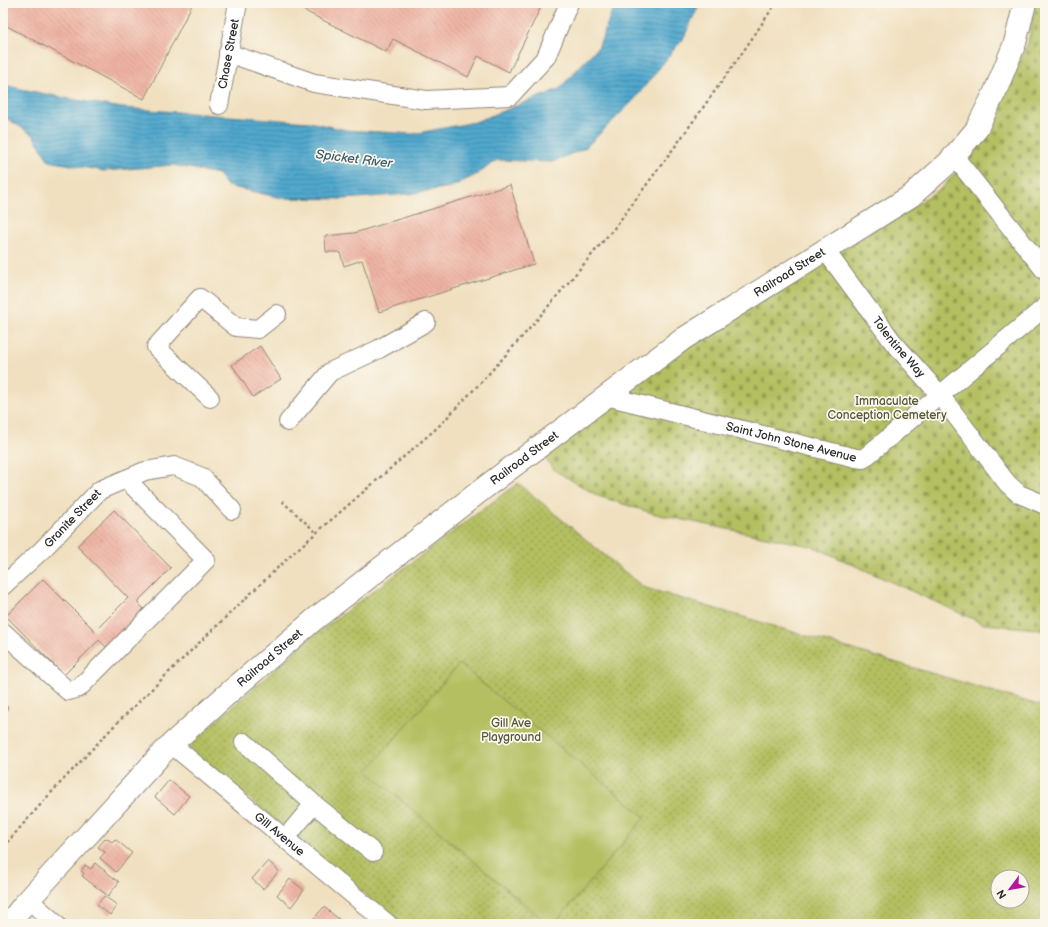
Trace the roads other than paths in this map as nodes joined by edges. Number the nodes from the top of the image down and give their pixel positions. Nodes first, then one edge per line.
1 (238, 3) edge
2 (569, 3) edge
3 (1025, 3) edge
4 (228, 53) junction
5 (219, 105) dead end
6 (954, 156) junction
7 (825, 250) junction
8 (1045, 271) edge
9 (1045, 307) edge
10 (277, 314) dead end
11 (426, 322) dead end
12 (940, 395) junction
13 (606, 396) junction
14 (210, 398) dead end
15 (288, 422) dead end
16 (126, 479) junction
17 (1045, 505) edge
18 (232, 510) dead end
19 (3, 586) edge
20 (3, 632) edge
21 (244, 742) dead end
22 (171, 744) junction
23 (314, 804) junction
24 (286, 839) junction
25 (373, 852) dead end
26 (29, 900) junction
27 (9, 924) edge
28 (56, 924) edge
29 (388, 924) edge

1 - 4 street, Chase Street
2 - 4 street
3 - 6 main road, Railroad Street
4 - 5 street, Chase Street
6 - 7 main road, Railroad Street
6 - 8 street
7 - 12 street, Tolentine Way
7 - 13 main road, Railroad Street
9 - 12 street, Saint John Stone Avenue
10 - 14 street
11 - 15 street
12 - 13 street, Saint John Stone Avenue
12 - 17 street, Tolentine Way
13 - 22 main road, Railroad Street
16 - 18 street, Granite Street
16 - 19 street, Granite Street
16 - 20 street
21 - 23 street
22 - 24 street, Gill Avenue
22 - 26 main road, Railroad Street
23 - 24 street
23 - 25 street
24 - 29 street, Gill Avenue
26 - 27 main road, Railroad Street
26 - 28 street

